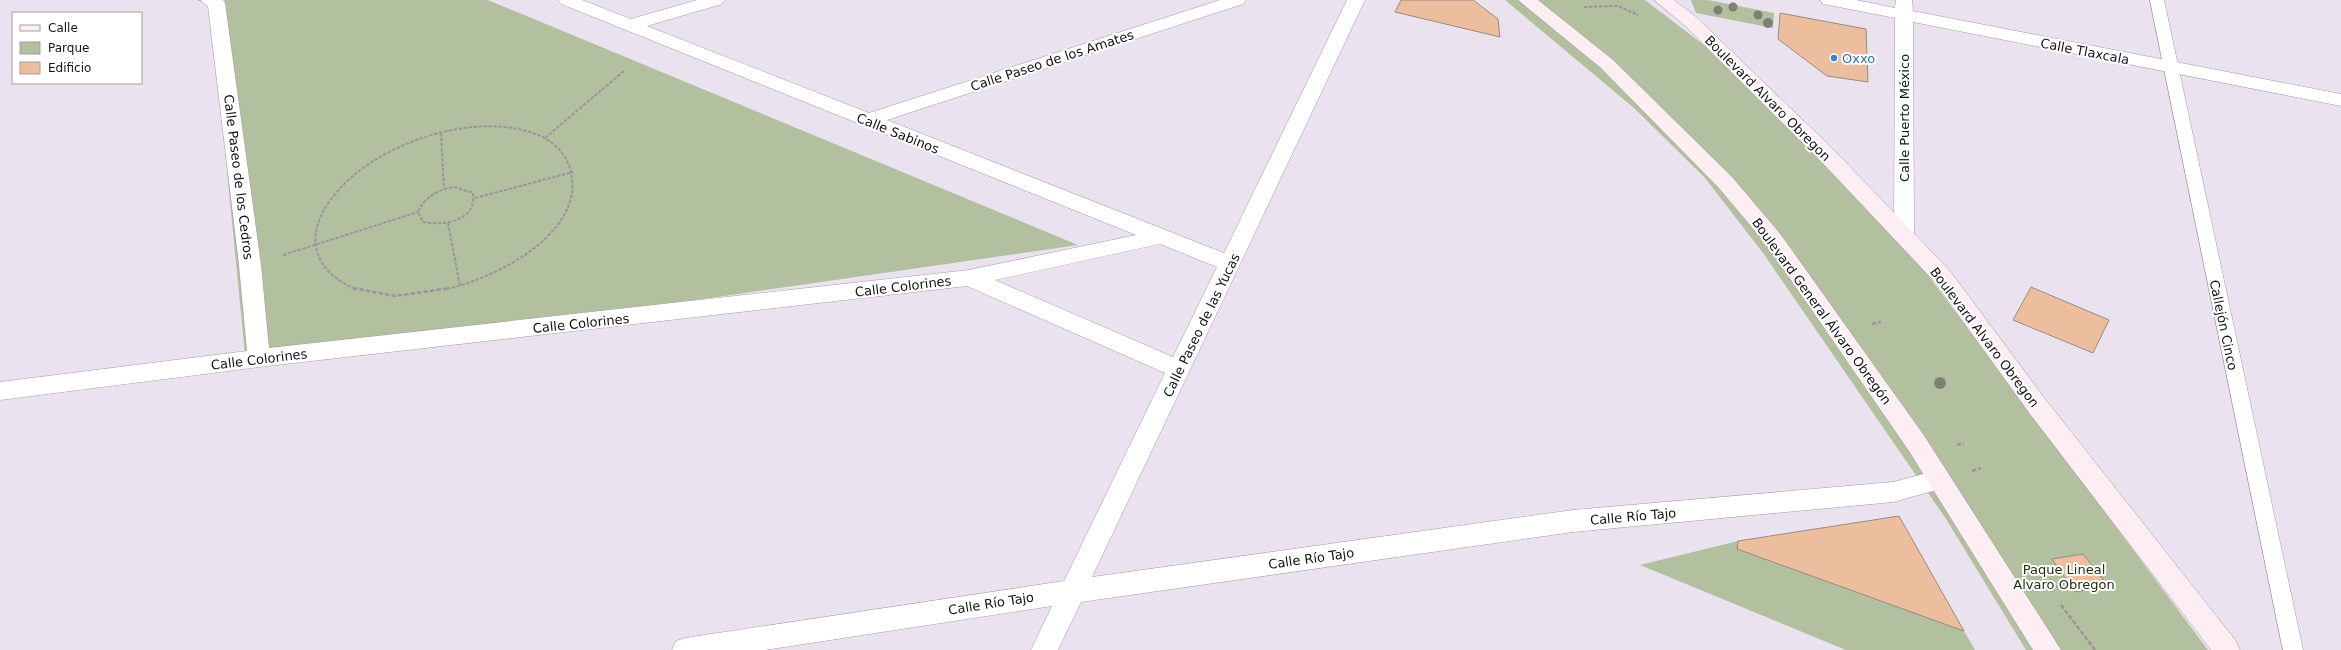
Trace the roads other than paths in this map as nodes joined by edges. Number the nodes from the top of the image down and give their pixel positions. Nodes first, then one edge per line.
1 (209, 0) edge
2 (567, 0) edge
3 (716, 0) edge
4 (1237, 0) edge
5 (1356, 0) edge
6 (1527, 0) edge
7 (1663, 0) edge
8 (1829, 0) edge
9 (2157, 0) edge
10 (1904, 7) edge
11 (630, 25) junction
12 (2172, 68) junction
13 (2341, 100) edge
14 (867, 120) junction
15 (1904, 236) junction
16 (1159, 237) junction
17 (1230, 264) junction
18 (969, 278) junction
19 (259, 358) junction
20 (1179, 369) junction
21 (0, 391) edge
22 (1939, 480) junction
23 (1073, 591) junction
24 (685, 650) edge
25 (1044, 650) edge
26 (2048, 650) edge
27 (2227, 650) edge
28 (2293, 650) edge

1 - 19 street, Calle Paseo de los Cedros
2 - 11 street, Calle Sabinos
3 - 11 street
4 - 14 street, Calle Paseo de los Amates
5 - 17 street, Calle Paseo de las Yucas
6 - 22 main road, Boulevard General Álvaro Obregón
7 - 15 main road, Boulevard Alvaro Obregon
8 - 10 street, Calle Tlaxcala
9 - 12 lane, Callejón Cinco
10 - 12 street, Calle Tlaxcala
10 - 15 street, Calle Puerto México
11 - 14 street, Calle Sabinos
12 - 13 street, Calle Tlaxcala
12 - 28 lane, Callejón Cinco
14 - 16 street, Calle Sabinos
15 - 27 main road, Boulevard Alvaro Obregon
16 - 17 street, Calle Sabinos
16 - 18 street, Calle Colorines
17 - 20 street, Calle Paseo de las Yucas
18 - 19 street, Calle Colorines
18 - 20 street
19 - 21 street, Calle Colorines
20 - 23 street, Calle Paseo de las Yucas
22 - 23 street, Calle Río Tajo
22 - 26 main road, Boulevard General Álvaro Obregón
23 - 24 street, Calle Río Tajo
23 - 25 street, Calle Paseo de las Yucas

